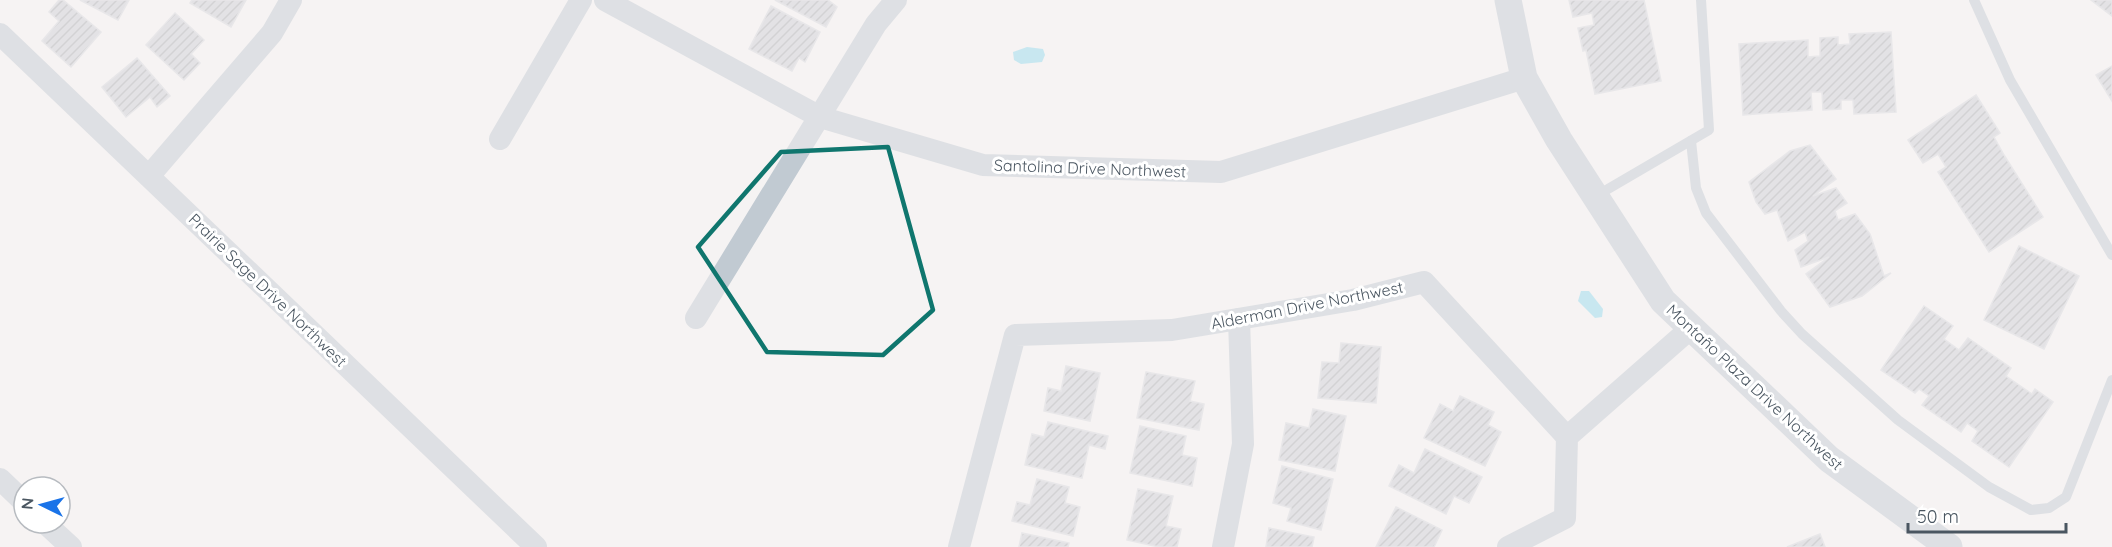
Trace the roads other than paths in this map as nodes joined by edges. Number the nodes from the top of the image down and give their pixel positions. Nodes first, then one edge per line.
1 (291, 0) edge
2 (581, 0) edge
3 (605, 0) edge
4 (896, 0) edge
5 (1508, 0) edge
6 (1701, 0) edge
7 (1974, 0) edge
8 (0, 34) edge
9 (1524, 78) junction
10 (820, 117) junction
11 (500, 140) dead end
12 (1691, 141) junction
13 (149, 176) junction
14 (1595, 196) junction
15 (2112, 255) edge
16 (696, 318) dead end
17 (1239, 319) junction
18 (1691, 328) junction
19 (2112, 380) edge
20 (1567, 437) junction
21 (0, 479) edge
22 (12, 490) edge
23 (58, 535) edge
24 (71, 547) edge
25 (536, 547) edge
26 (959, 547) edge
27 (1222, 547) edge
28 (1508, 547) edge
29 (1949, 547) edge

1 - 13 street
2 - 11 street
3 - 10 street, Santolina Drive Northwest
4 - 10 street
5 - 9 street, Montaño Plaza Drive Northwest
6 - 12 lane
7 - 15 lane
8 - 13 street, Prairie Sage Drive Northwest
9 - 10 street, Santolina Drive Northwest
9 - 14 street, Montaño Plaza Drive Northwest
10 - 16 street
12 - 14 lane
12 - 19 lane
13 - 25 street, Prairie Sage Drive Northwest
14 - 18 street, Montaño Plaza Drive Northwest
17 - 20 street, Alderman Drive Northwest
17 - 26 street, Alderman Drive Northwest
17 - 27 street
18 - 20 street
18 - 29 street, Montaño Plaza Drive Northwest
20 - 28 street
21 - 22 street
23 - 24 street

